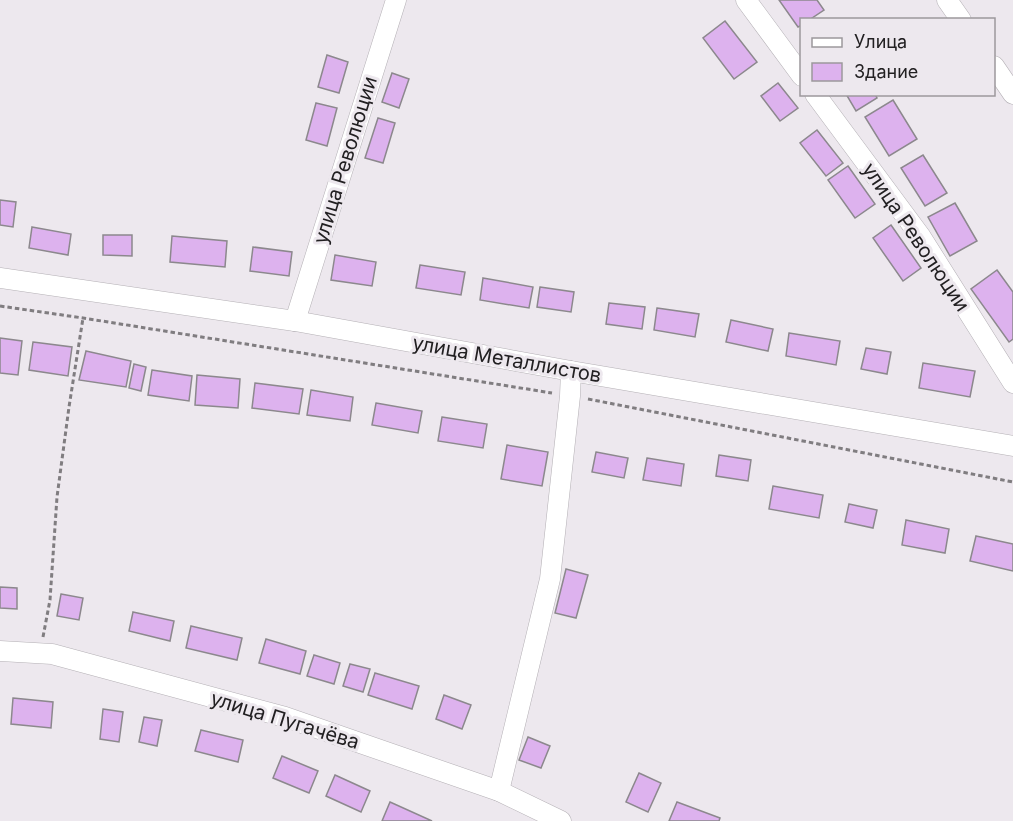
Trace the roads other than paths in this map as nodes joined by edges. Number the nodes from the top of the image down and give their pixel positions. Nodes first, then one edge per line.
1 (396, 0) edge
2 (746, 0) edge
3 (947, 0) edge
4 (960, 18) edge
5 (995, 69) edge
6 (800, 75) edge
7 (1013, 94) edge
8 (816, 96) edge
9 (0, 278) edge
10 (295, 321) junction
11 (572, 371) junction
12 (1013, 383) edge
13 (1013, 446) edge
14 (0, 651) edge
15 (499, 791) junction
16 (561, 821) edge

1 - 10 street, улица Революции
2 - 6 street
3 - 4 street
5 - 7 street
8 - 12 street, улица Революции
9 - 10 street, улица Металлистов
10 - 11 street, улица Металлистов
11 - 13 street, улица Металлистов
11 - 15 street
14 - 15 street, улица Пугачёва
15 - 16 street, улица Пугачёва

